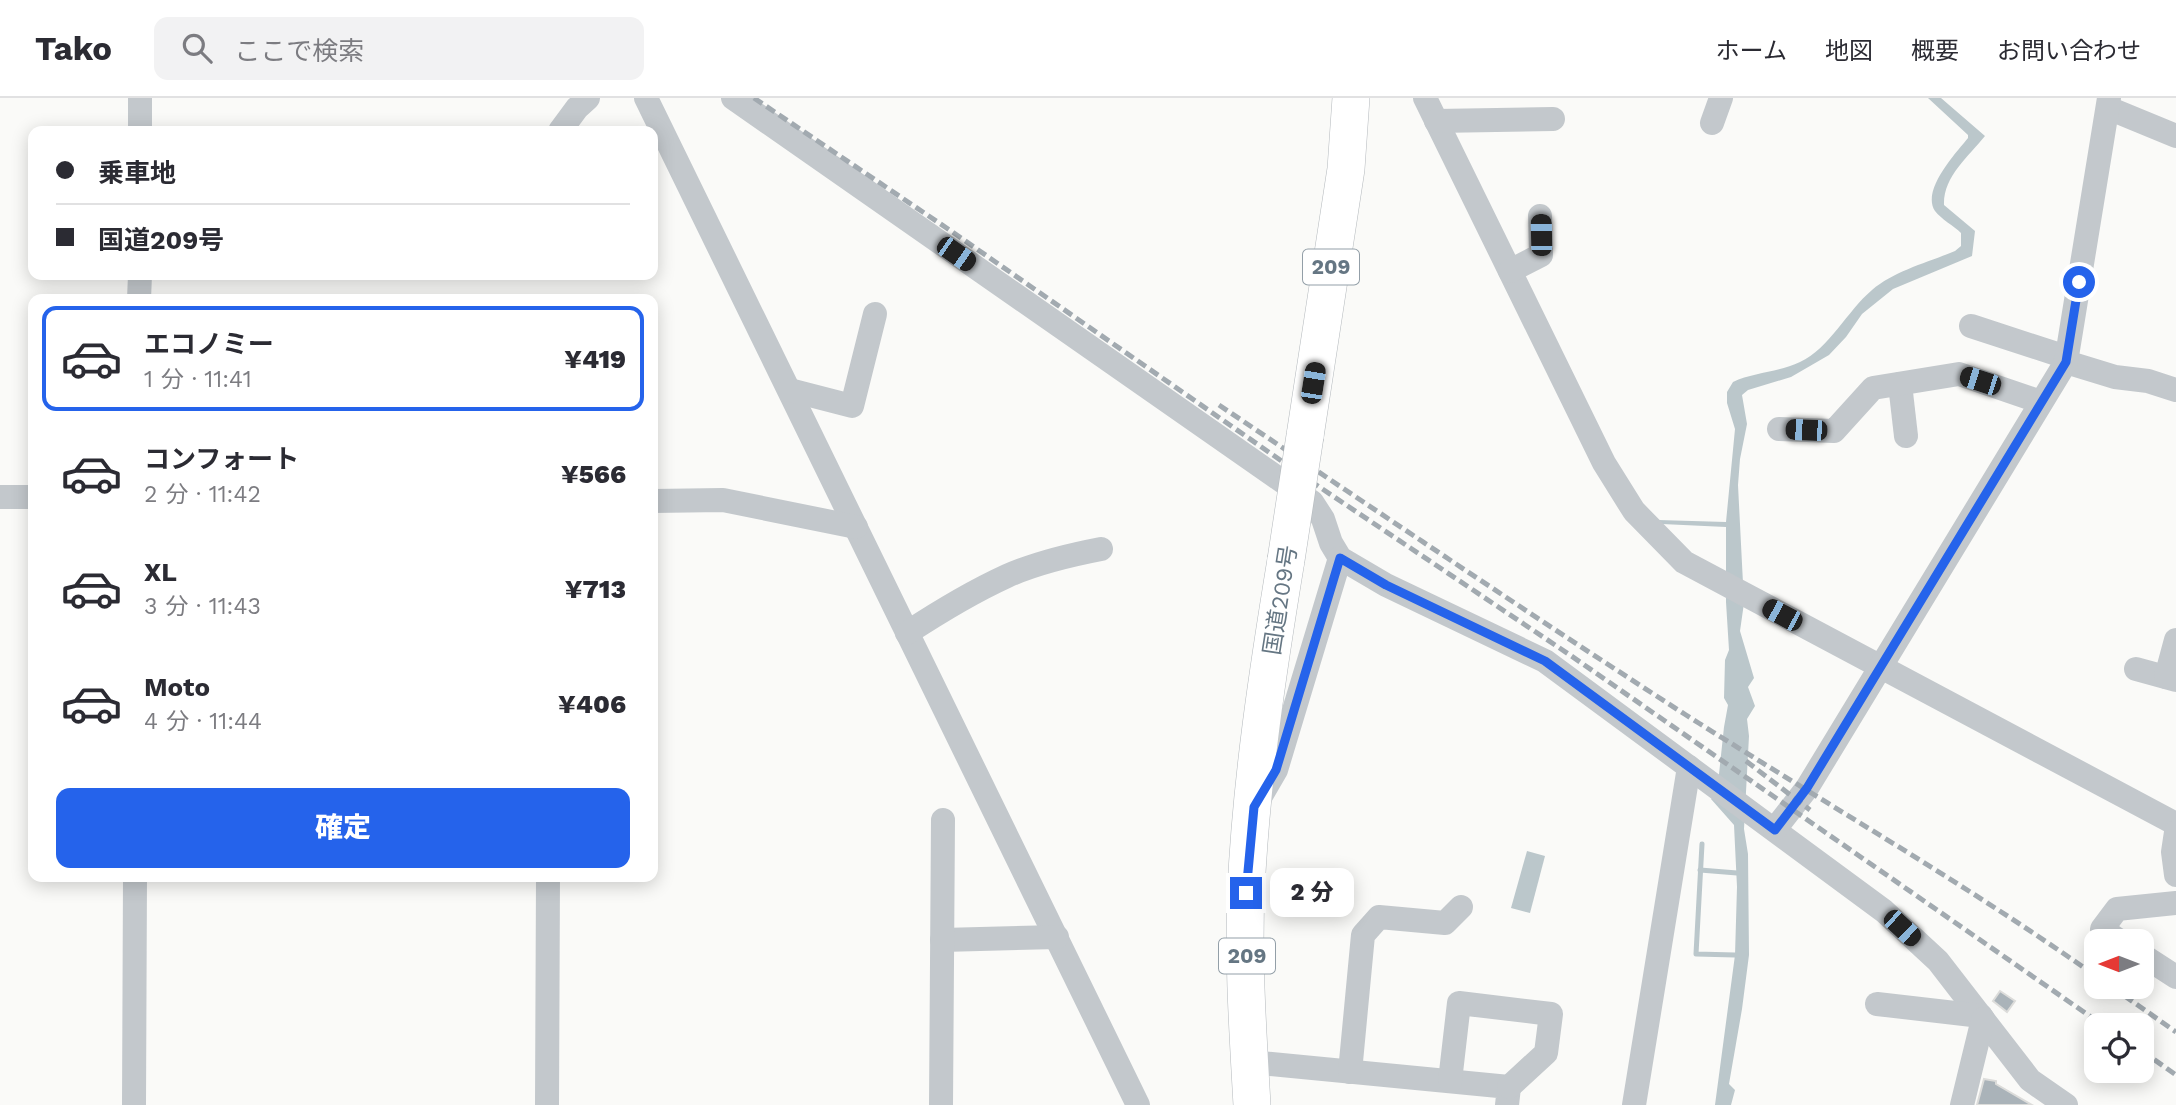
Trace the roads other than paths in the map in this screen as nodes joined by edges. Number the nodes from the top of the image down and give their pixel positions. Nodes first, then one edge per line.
1 (141, 98) edge
2 (588, 98) edge
3 (646, 98) edge
4 (733, 98) edge
5 (1351, 98) edge
6 (1425, 98) edge
7 (1721, 98) edge
8 (2108, 103) edge
9 (1553, 119) dead end
10 (1436, 121) junction
11 (1712, 122) dead end
12 (140, 126) edge
13 (564, 126) edge
14 (2176, 136) edge
15 (1540, 216) dead end
16 (1510, 271) junction
17 (875, 314) dead end
18 (1971, 326) dead end
19 (2066, 359) junction
20 (1900, 384) junction
21 (790, 390) junction
22 (2176, 390) edge
23 (2042, 402) junction
24 (1779, 429) dead end
25 (1906, 436) dead end
26 (0, 497) edge
27 (28, 497) edge
28 (658, 501) edge
29 (856, 527) junction
30 (1101, 549) dead end
31 (1340, 558) junction
32 (907, 633) junction
33 (2176, 640) edge
34 (1881, 667) junction
35 (2136, 669) dead end
36 (2171, 678) edge
37 (1689, 768) junction
38 (1254, 807) junction
39 (943, 820) dead end
40 (2176, 824) edge
41 (1775, 830) junction
42 (2176, 832) edge
43 (2176, 875) edge
44 (135, 882) edge
45 (548, 882) edge
46 (2176, 903) edge
47 (1461, 907) dead end
48 (2102, 929) edge
49 (1057, 937) junction
50 (942, 940) junction
51 (2154, 963) edge
52 (2176, 977) edge
53 (1877, 1003) dead end
54 (1982, 1017) junction
55 (1250, 1062) junction
56 (1350, 1072) junction
57 (1450, 1082) junction
58 (1508, 1096) edge
59 (134, 1105) edge
60 (547, 1105) edge
61 (941, 1105) edge
62 (1138, 1105) edge
63 (1252, 1105) edge
64 (1634, 1105) edge
65 (1962, 1105) edge
66 (2066, 1105) edge

1 - 12 street
2 - 13 street
3 - 21 street
4 - 31 street
5 - 38 highway, 国道209号 / 209, bridge
6 - 10 street
7 - 11 street
8 - 14 street
8 - 19 street
9 - 10 street
10 - 16 street
15 - 16 street
16 - 34 street
17 - 21 street
18 - 19 street
19 - 22 street
19 - 23 street
20 - 23 street
20 - 24 street
20 - 25 street
21 - 29 street
23 - 34 street
26 - 27 street
28 - 29 street
29 - 32 street
30 - 32 street
31 - 37 street
31 - 38 street
32 - 49 street
33 - 36 street
34 - 40 street
34 - 41 street
35 - 36 street
37 - 41 street
37 - 64 street
38 - 55 highway, 国道209号 / 209
39 - 50 street
41 - 54 street
42 - 43 street
44 - 59 street
45 - 60 street
46 - 48 street
47 - 56 street
49 - 50 street
49 - 62 street
50 - 61 street
51 - 52 street
53 - 54 street
54 - 65 street
54 - 66 street
55 - 56 street
55 - 63 highway, 国道209号 / 209
56 - 57 street
57 - 58 street
57 - 58 street

